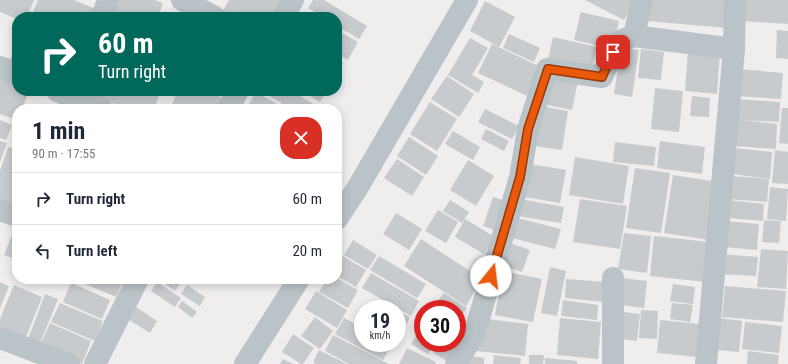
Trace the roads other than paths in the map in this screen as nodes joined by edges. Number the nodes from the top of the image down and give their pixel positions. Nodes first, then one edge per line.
1 (108, 0) edge
2 (182, 0) edge
3 (293, 0) edge
4 (467, 0) edge
5 (642, 0) edge
6 (735, 0) edge
7 (104, 12) edge
8 (205, 12) edge
9 (286, 12) edge
10 (634, 36) junction
11 (734, 49) junction
12 (0, 67) edge
13 (12, 72) edge
14 (75, 96) edge
15 (92, 104) edge
16 (0, 210) edge
17 (342, 211) edge
18 (12, 214) edge
19 (613, 278) dead end
20 (135, 284) edge
21 (296, 284) edge
22 (0, 338) edge
23 (69, 364) edge
24 (95, 364) edge
25 (245, 364) edge
26 (456, 364) edge
27 (612, 364) edge
28 (706, 364) edge

1 - 7 street
2 - 8 street
3 - 9 street
4 - 17 street
5 - 10 street
6 - 11 street
10 - 11 street
10 - 26 street
11 - 28 street
12 - 13 street
14 - 15 street
16 - 18 street
19 - 27 street
20 - 24 street
21 - 25 street
22 - 23 street

